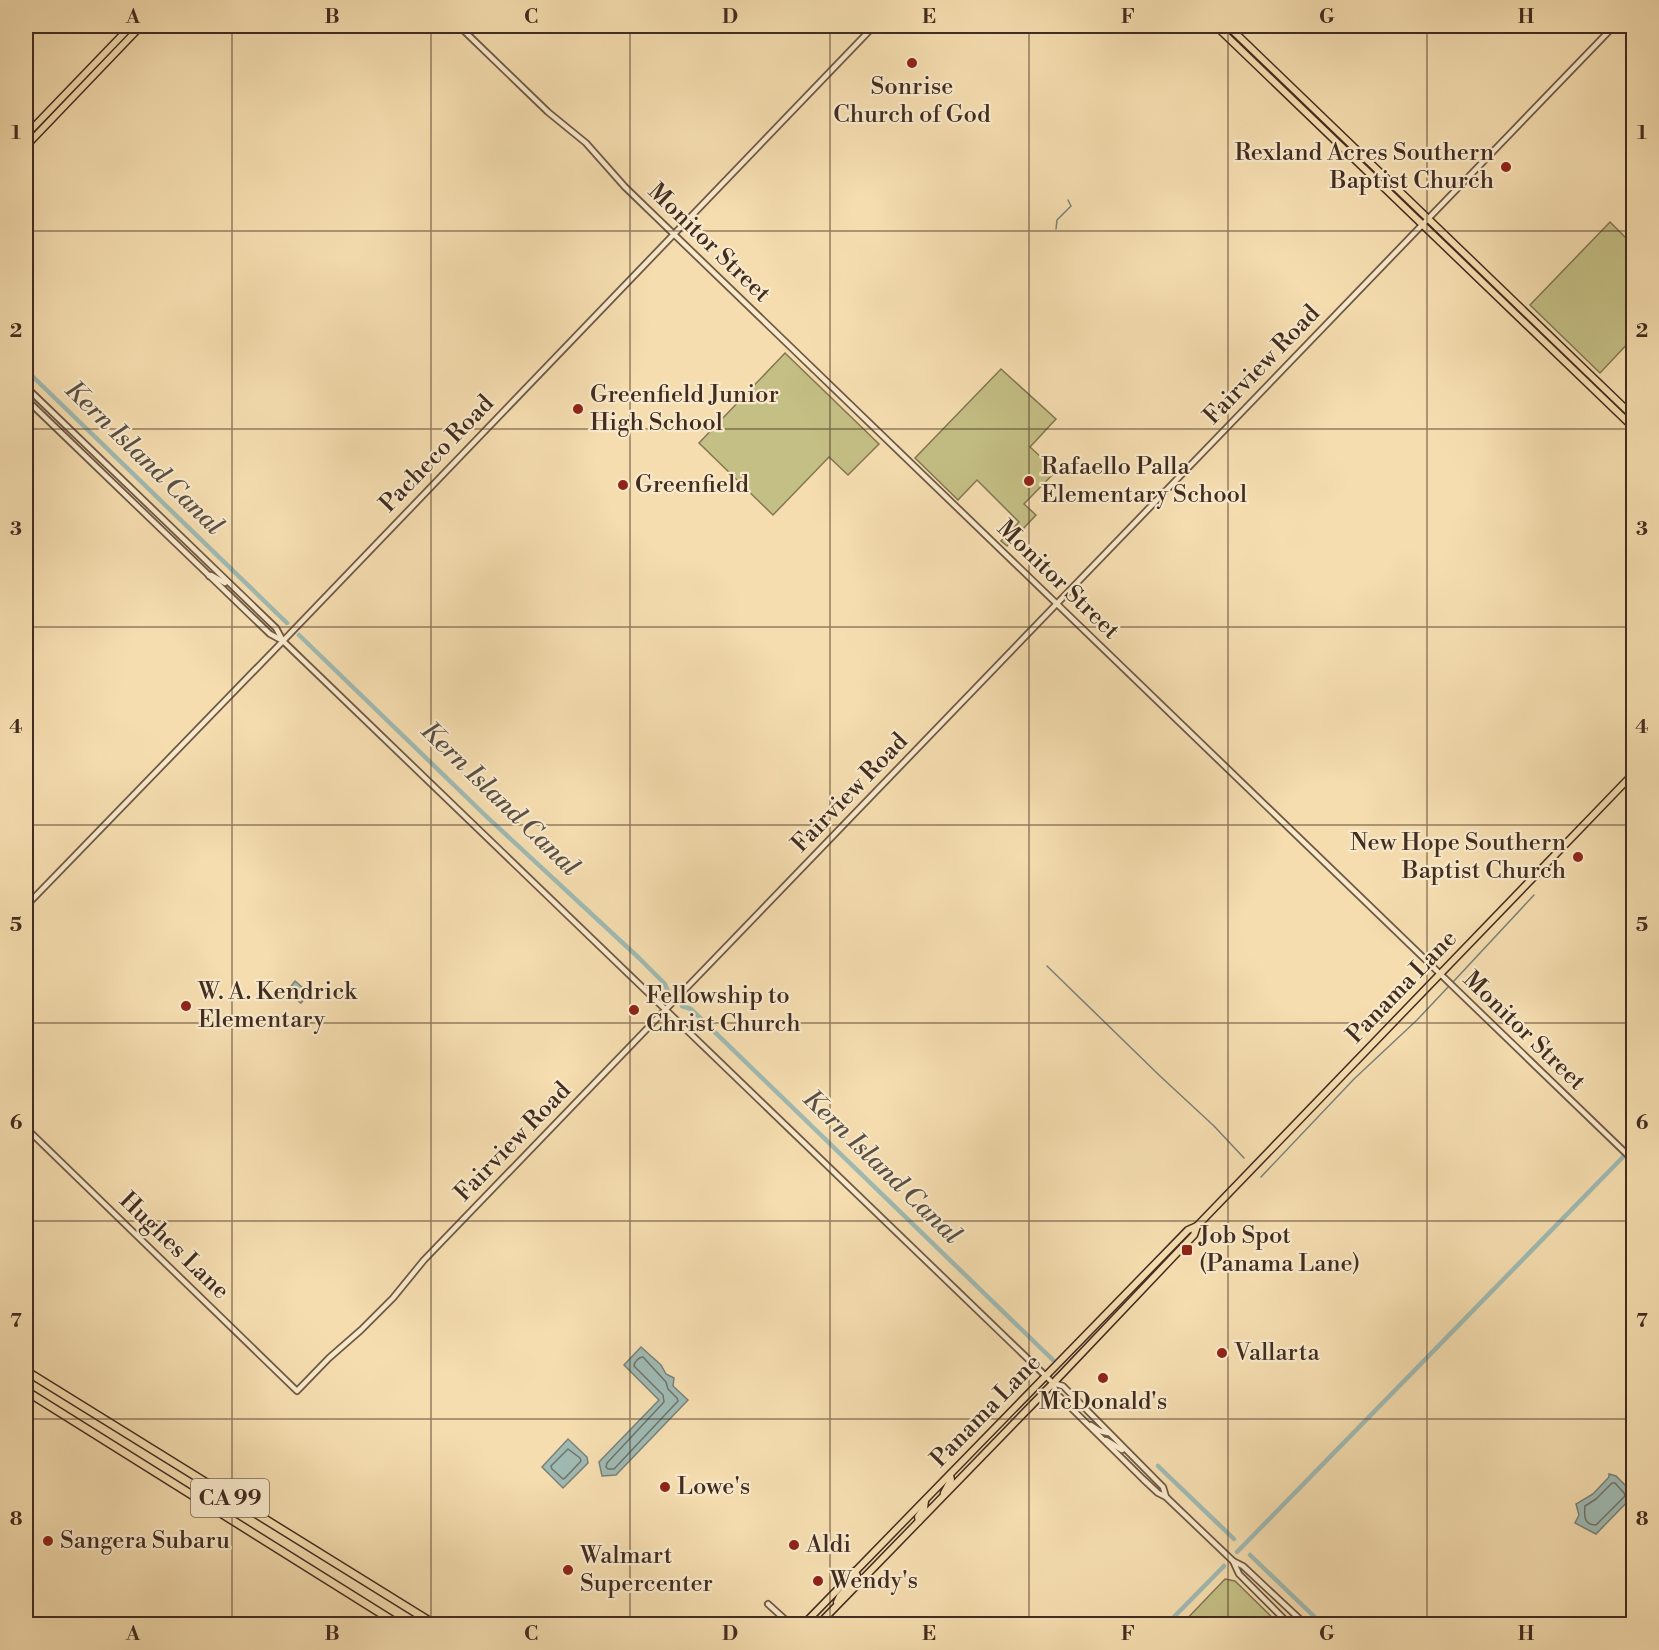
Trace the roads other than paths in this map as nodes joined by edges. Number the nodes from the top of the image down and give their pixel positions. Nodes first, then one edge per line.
1 (131, 26) edge
2 (141, 26) edge
3 (459, 26) edge
4 (874, 26) edge
5 (1216, 26) edge
6 (1228, 26) edge
7 (1614, 26) edge
8 (1241, 49) junction
9 (104, 53) junction
10 (90, 78) junction
11 (1284, 80) junction
12 (26, 135) edge
13 (1331, 136) junction
14 (26, 146) edge
15 (1376, 168) junction
16 (1428, 218) junction
17 (1422, 224) junction
18 (674, 234) junction
19 (1573, 370) junction
20 (26, 387) edge
21 (1606, 391) junction
22 (26, 399) edge
23 (1608, 404) junction
24 (1634, 417) edge
25 (1634, 422) edge
26 (1634, 429) edge
27 (140, 510) junction
28 (175, 532) junction
29 (209, 576) junction
30 (241, 595) junction
31 (1057, 604) junction
32 (283, 641) junction
33 (1634, 773) edge
34 (26, 906) edge
35 (1440, 974) junction
36 (665, 1011) junction
37 (26, 1128) edge
38 (1634, 1161) edge
39 (1197, 1226) junction
40 (26, 1371) edge
41 (1046, 1376) junction
42 (1053, 1383) junction
43 (26, 1391) edge
44 (297, 1391) joint
45 (1082, 1418) junction
46 (1108, 1433) junction
47 (1103, 1439) junction
48 (1140, 1465) junction
49 (950, 1475) junction
50 (943, 1496) junction
51 (1166, 1497) junction
52 (925, 1500) junction
53 (920, 1521) junction
54 (1233, 1561) junction
55 (855, 1571) junction
56 (768, 1604) dead end
57 (835, 1608) junction
58 (398, 1624) edge
59 (434, 1624) edge
60 (790, 1624) edge
61 (804, 1624) edge
62 (819, 1624) edge
63 (1289, 1624) edge
64 (1305, 1624) edge

1 - 9 main road
2 - 10 main road
3 - 18 street, Monitor Street
4 - 18 street, Pacheco Road
5 - 8 main road
6 - 11 main road
7 - 16 street, Fairview Road
8 - 11 main road
8 - 13 main road
9 - 10 main road
9 - 12 main road
10 - 14 main road
11 - 15 main road
13 - 15 main road
13 - 17 main road
15 - 16 main road
16 - 17 street, Fairview Road
16 - 21 main road
17 - 19 main road
17 - 31 street, Fairview Road
18 - 31 street, Monitor Street
18 - 32 street, Pacheco Road
19 - 21 main road
19 - 23 main road
20 - 28 street
21 - 24 main road
22 - 27 street
23 - 25 main road
23 - 26 main road
27 - 28 street
27 - 29 street
28 - 30 street
29 - 30 street
29 - 32 street
30 - 32 street
31 - 35 street, Monitor Street
31 - 36 street, Fairview Road
32 - 34 street, Pacheco Road
32 - 36 street
33 - 35 main road, Panama Lane
35 - 38 street, Monitor Street
35 - 39 main road, Panama Lane
36 - 41 street
36 - 44 street, Fairview Road
37 - 44 street, Hughes Lane
39 - 41 main road, Panama Lane
39 - 42 main road, Panama Lane
40 - 59 highway, CA 99
41 - 42 street
41 - 49 main road, Panama Lane
42 - 45 street
42 - 46 street
42 - 50 main road, Panama Lane
43 - 58 highway, CA 99
45 - 46 street
45 - 47 street
46 - 48 street
47 - 48 street
47 - 51 street
48 - 51 street
49 - 50 main road
49 - 52 main road, Panama Lane
50 - 53 main road, Panama Lane
51 - 54 street
52 - 53 main road
52 - 55 main road, Panama Lane
53 - 57 main road, Panama Lane
54 - 63 street
54 - 64 street
55 - 57 main road
55 - 61 main road, Panama Lane
56 - 60 street
57 - 62 main road, Panama Lane

